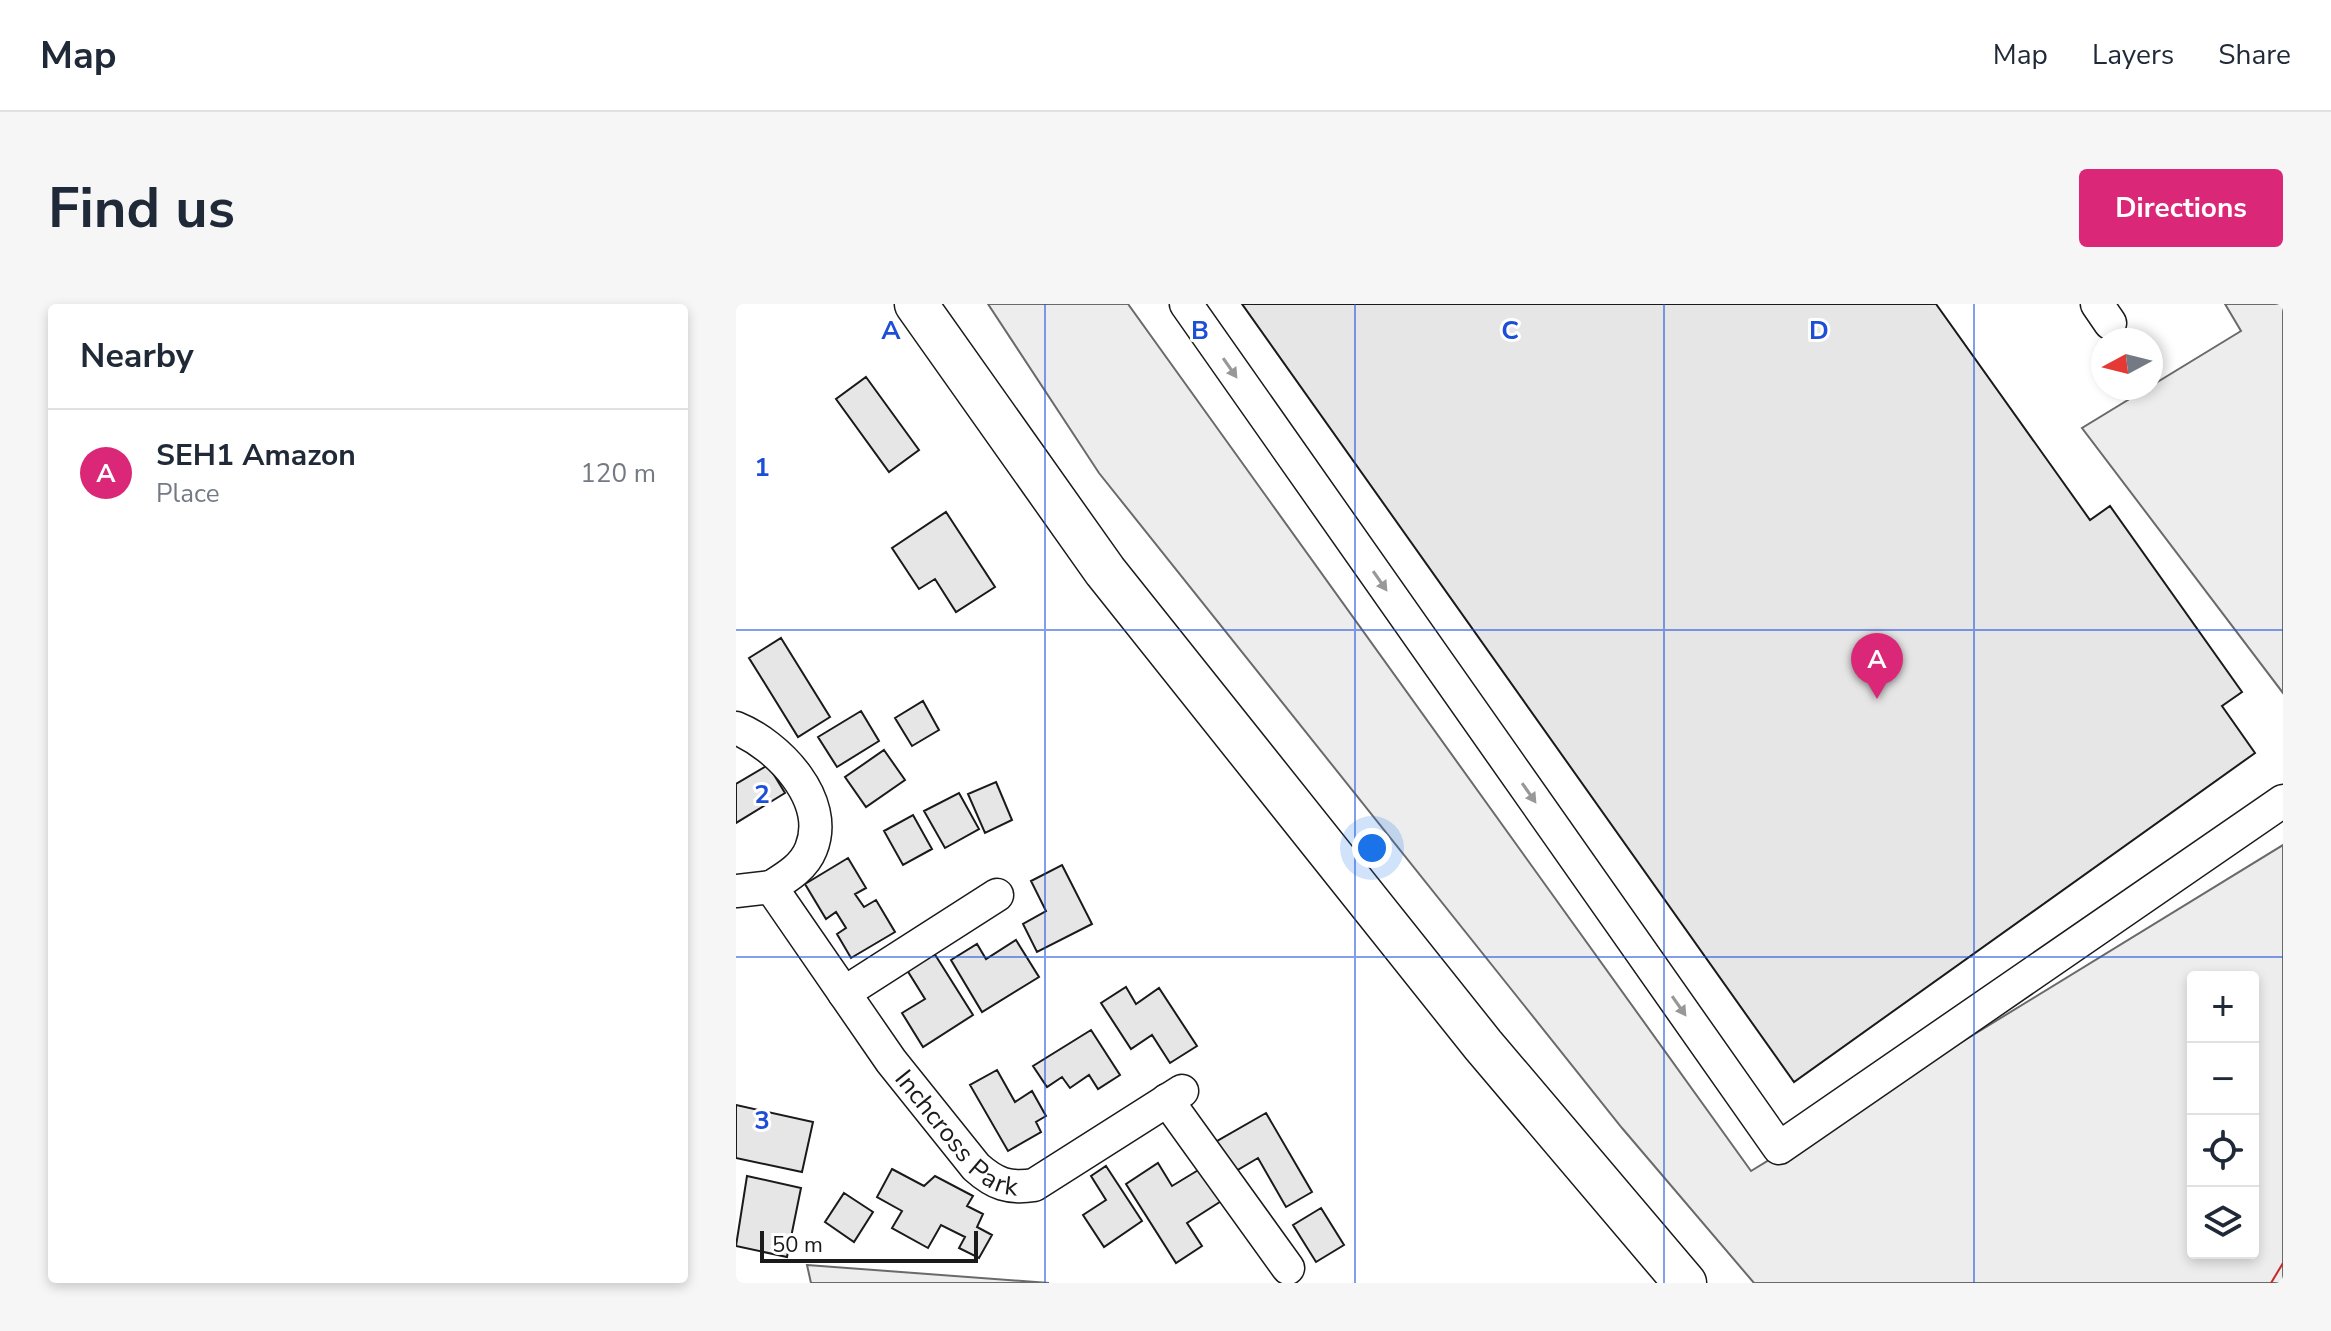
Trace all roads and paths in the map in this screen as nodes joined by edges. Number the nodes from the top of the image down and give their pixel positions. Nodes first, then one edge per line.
1 (916, 304) edge
2 (1186, 304) edge
3 (736, 728) edge
4 (2283, 801) edge
5 (771, 887) junction
6 (736, 891) edge
7 (997, 895) dead end
8 (844, 993) junction
9 (1288, 1268) dead end
10 (1685, 1283) edge

1 - 10 main road
2 -> 4 street
3 - 5 street
5 - 6 street
5 - 8 street, Inchcross Park
7 - 8 street
8 - 9 street, Inchcross Park

